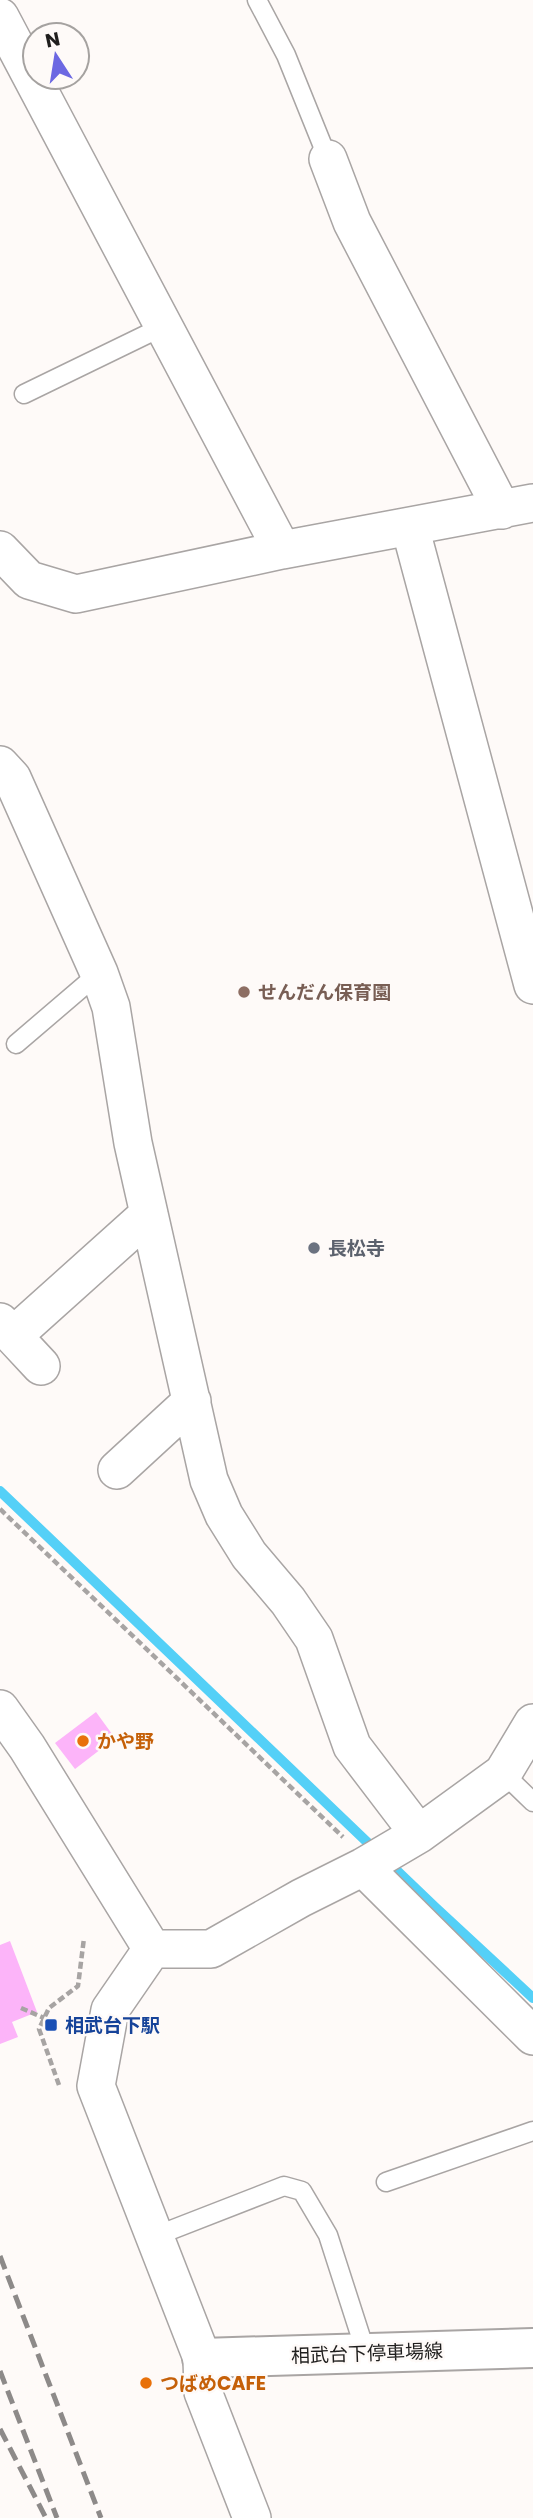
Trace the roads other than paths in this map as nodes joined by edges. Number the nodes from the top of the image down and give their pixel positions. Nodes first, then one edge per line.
1 (257, 0) edge
2 (0, 17) edge
3 (328, 159) joint
4 (164, 326) junction
5 (24, 394) dead end
6 (518, 506) edge
7 (410, 527) junction
8 (0, 550) edge
9 (282, 550) junction
10 (4, 777) edge
11 (99, 972) junction
12 (533, 985) edge
13 (16, 1044) dead end
14 (149, 1214) junction
15 (7, 1329) edge
16 (41, 1366) dead end
17 (192, 1401) junction
18 (117, 1470) dead end
19 (0, 1709) edge
20 (533, 1723) edge
21 (503, 1773) junction
22 (533, 1802) edge
23 (388, 1852) junction
24 (152, 1949) junction
25 (533, 2036) edge
26 (533, 2131) edge
27 (386, 2182) dead end
28 (153, 2237) junction
29 (533, 2348) edge
30 (366, 2353) junction
31 (201, 2358) junction
32 (252, 2518) edge

1 - 3 lane
2 - 4 street
3 - 6 street
4 - 5 lane
4 - 9 street
6 - 7 street
7 - 9 street
7 - 12 street
8 - 9 street
10 - 11 street
11 - 13 lane
11 - 14 street
14 - 15 street
14 - 17 street
15 - 16 street
17 - 18 street
17 - 23 street
19 - 24 street
20 - 21 street
21 - 22 lane
21 - 23 street
23 - 24 street
23 - 25 street
24 - 28 street
26 - 27 lane
28 - 30 lane
28 - 31 street
29 - 30 main road, 相武台下停車場線
30 - 31 main road, 相武台下停車場線
31 - 32 street

